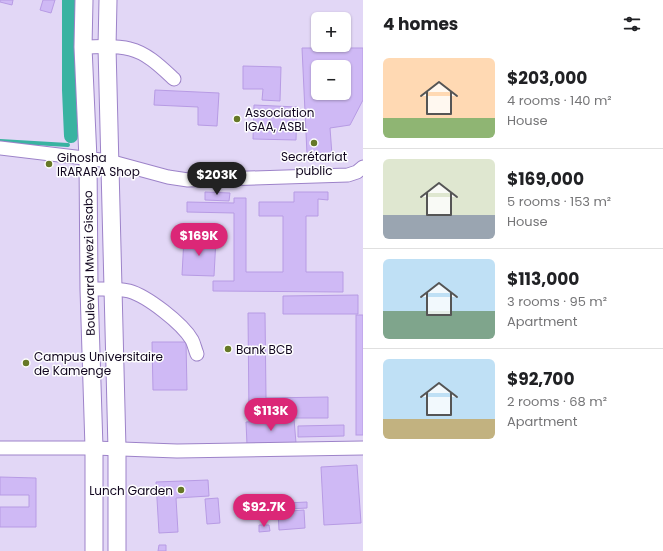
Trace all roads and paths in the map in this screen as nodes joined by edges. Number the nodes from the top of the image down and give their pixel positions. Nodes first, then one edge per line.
1 (84, 6) edge
2 (108, 7) edge
3 (107, 46) junction
4 (83, 47) junction
5 (174, 79) dead end
6 (0, 148) edge
7 (88, 159) junction
8 (109, 161) junction
9 (362, 169) edge
10 (113, 289) junction
11 (89, 290) junction
12 (197, 354) dead end
13 (0, 448) edge
14 (94, 448) junction
15 (116, 448) junction
16 (363, 448) edge
17 (94, 551) edge
18 (117, 551) edge

1 - 4 main road, Boulevard Mwezi Gisabo
2 - 3 main road, Boulevard Mwezi Gisabo
3 - 4 street
3 - 5 street
3 - 8 main road, Boulevard Mwezi Gisabo
4 - 7 main road, Boulevard Mwezi Gisabo
6 - 7 street
7 - 8 street
7 - 11 main road, Boulevard Mwezi Gisabo
8 - 9 street
8 - 10 main road, Boulevard Mwezi Gisabo
10 - 11 street
10 - 12 street
10 - 15 main road, Boulevard Mwezi Gisabo
11 - 14 main road, Boulevard Mwezi Gisabo
13 - 14 street
14 - 15 street
14 - 17 main road, Boulevard Mwezi Gisabo
15 - 16 street
15 - 18 main road, Boulevard Mwezi Gisabo

